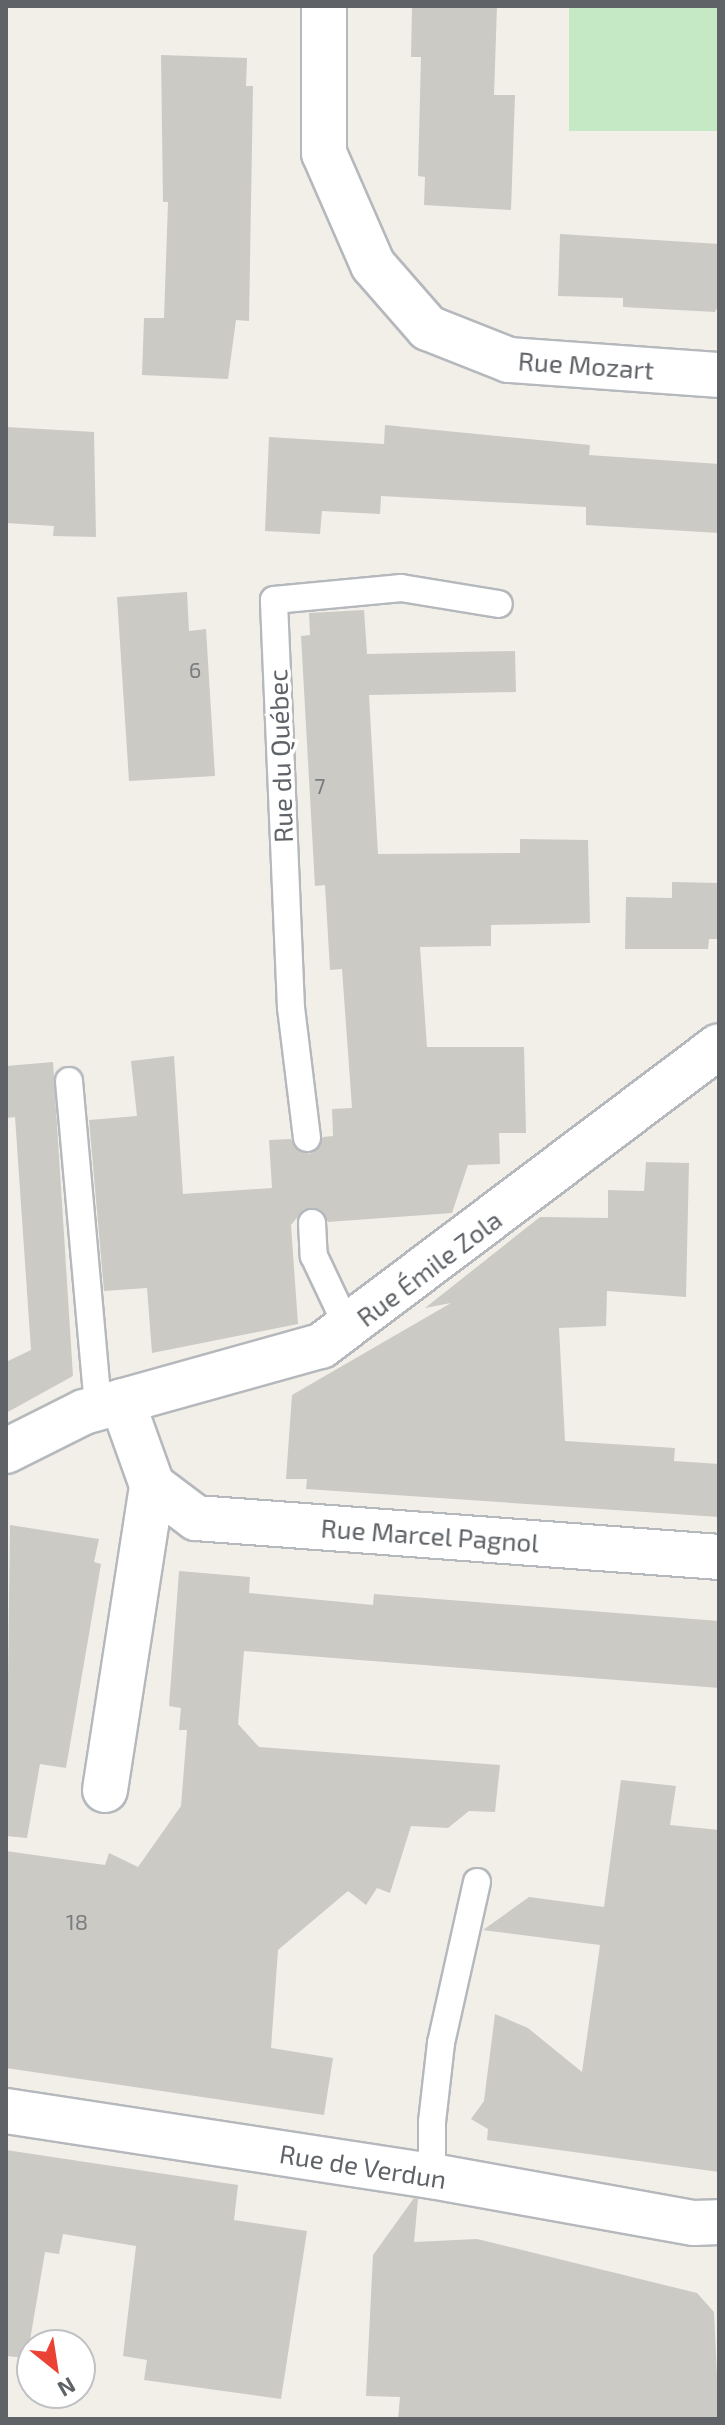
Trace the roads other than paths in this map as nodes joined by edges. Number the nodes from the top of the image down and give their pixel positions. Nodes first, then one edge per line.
1 (324, 6) edge
2 (719, 375) edge
3 (499, 604) dead end
4 (719, 1046) edge
5 (69, 1081) dead end
6 (307, 1138) dead end
7 (312, 1223) dead end
8 (348, 1328) junction
9 (110, 1405) junction
10 (6, 1451) edge
11 (152, 1485) junction
12 (719, 1557) edge
13 (105, 1790) dead end
14 (477, 1882) dead end
15 (6, 2111) edge
16 (432, 2176) junction
17 (719, 2222) edge

1 - 2 street, Rue Mozart
3 - 6 lane, Rue du Québec
4 - 8 street, Rue Émile Zola
5 - 9 lane
7 - 8 lane
8 - 9 street, Rue Émile Zola
9 - 10 street, Rue Émile Zola
9 - 11 street
11 - 12 street, Rue Marcel Pagnol
11 - 13 street
14 - 16 lane
15 - 16 street, Rue de Verdun
16 - 17 street, Rue de Verdun

